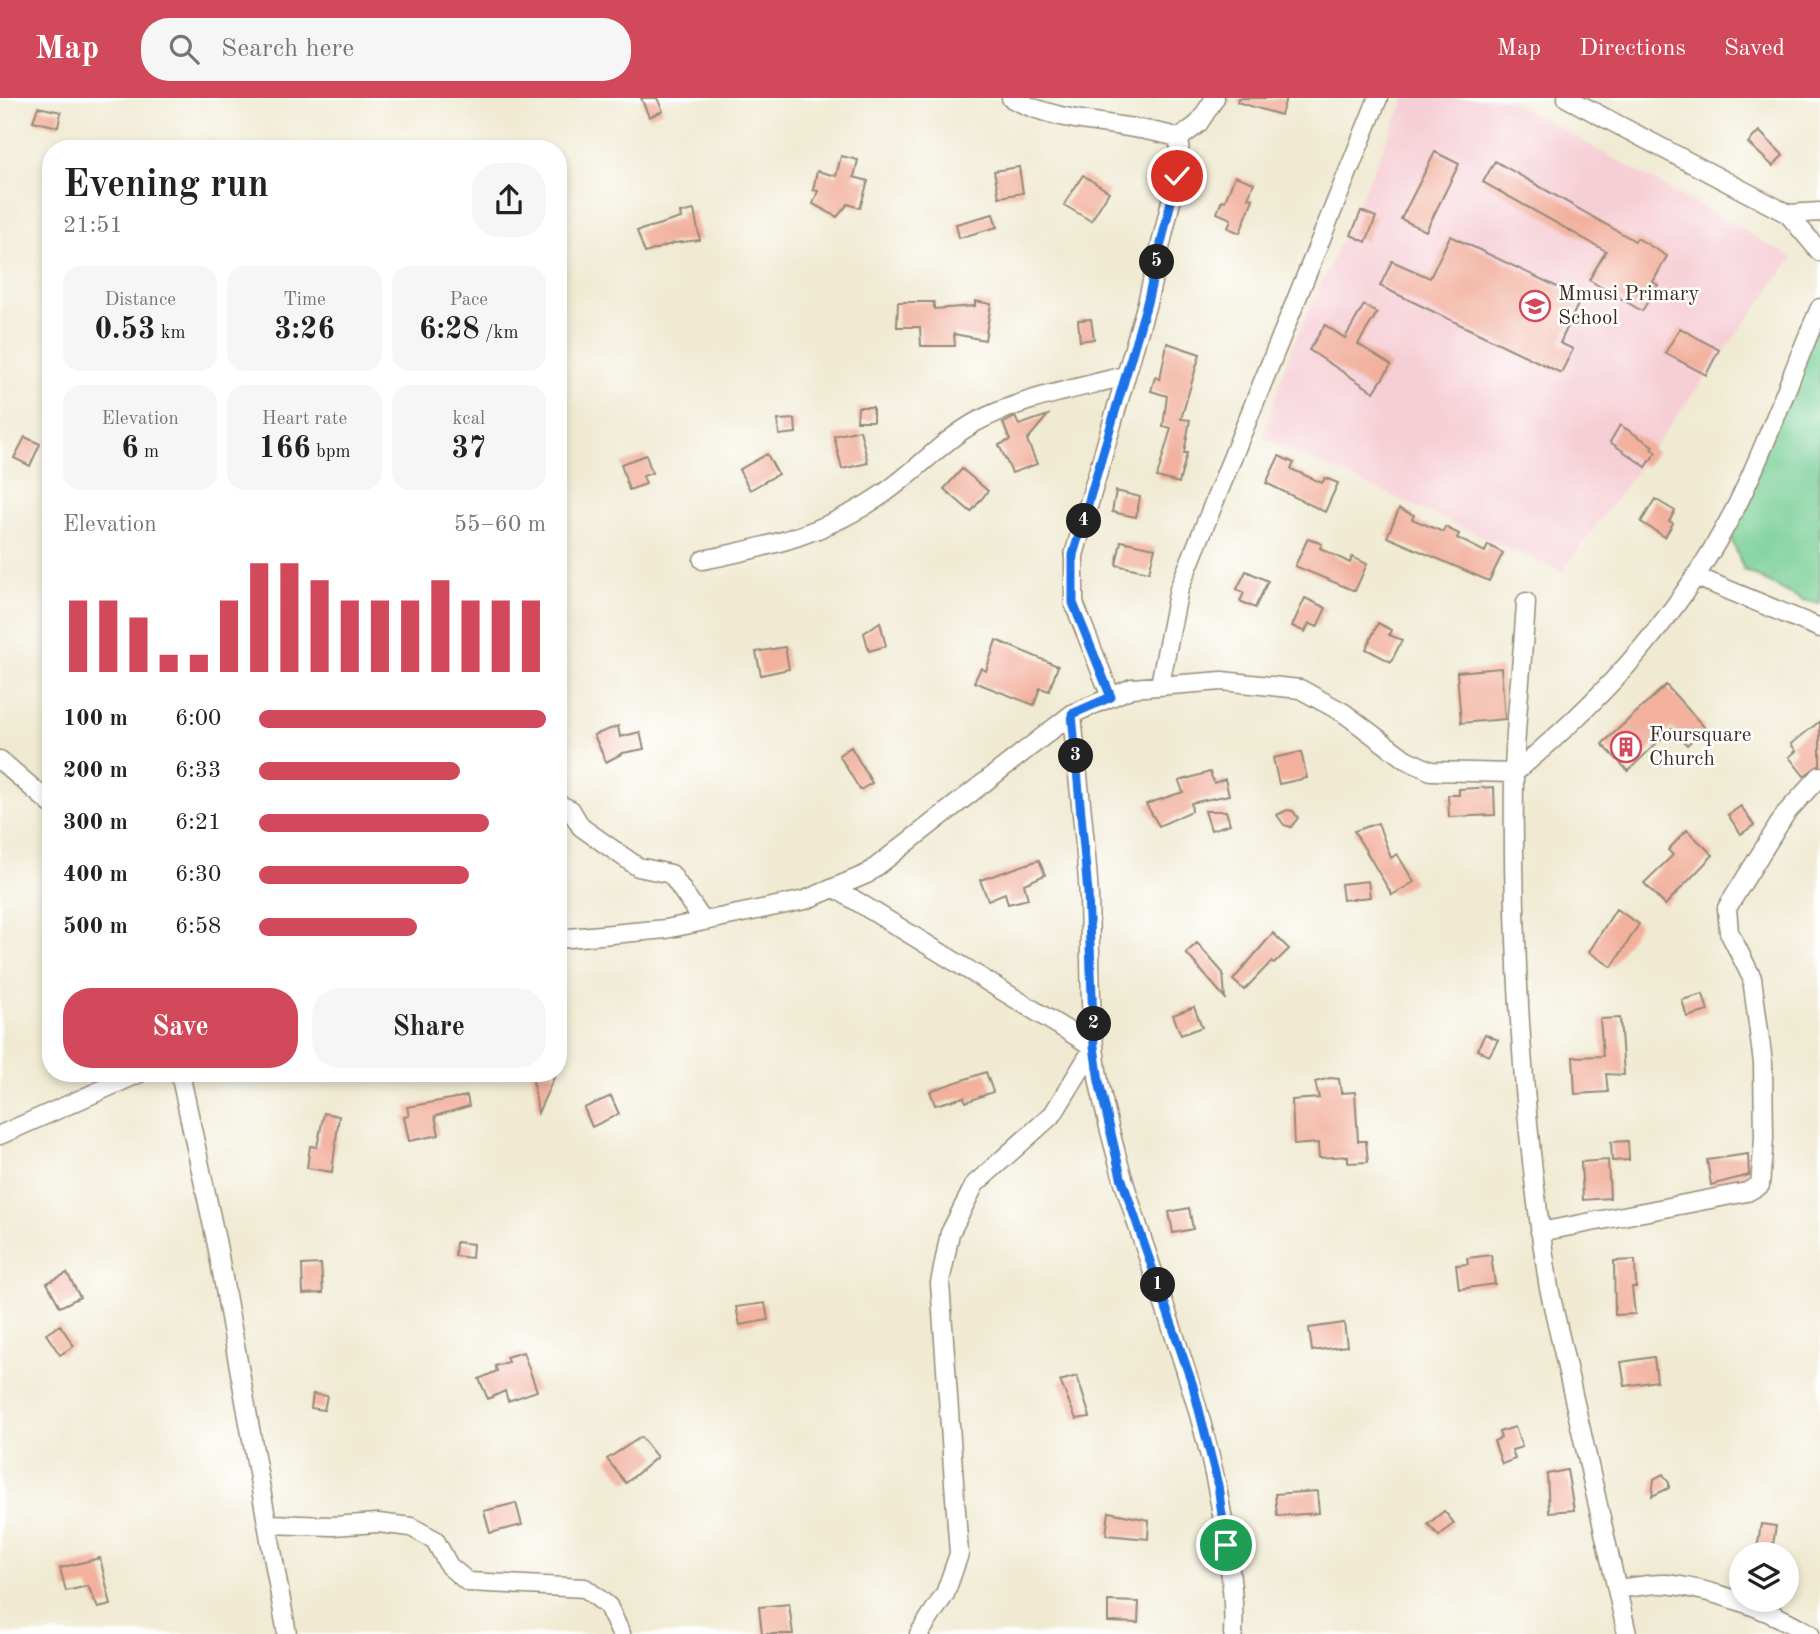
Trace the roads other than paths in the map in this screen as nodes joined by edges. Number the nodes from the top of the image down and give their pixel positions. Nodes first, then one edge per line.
1 (1011, 98) edge
2 (1215, 98) edge
3 (1378, 98) edge
4 (1567, 98) edge
5 (1180, 138) junction
6 (1820, 212) edge
7 (1788, 214) junction
8 (1820, 252) edge
9 (1820, 308) edge
10 (1124, 376) junction
11 (704, 560) dead end
12 (1697, 577) junction
13 (1526, 602) dead end
14 (1820, 628) edge
15 (1160, 684) junction
16 (1111, 697) junction
17 (1072, 714) junction
18 (0, 760) edge
19 (1514, 773) junction
20 (1820, 776) edge
21 (42, 796) edge
22 (567, 808) edge
23 (835, 888) junction
24 (703, 921) junction
25 (567, 938) edge
26 (1094, 1047) junction
27 (120, 1082) edge
28 (182, 1082) edge
29 (0, 1135) edge
30 (1540, 1232) junction
31 (268, 1524) junction
32 (1619, 1589) junction
33 (1804, 1633) edge
34 (288, 1634) edge
35 (621, 1634) edge
36 (919, 1634) edge
37 (1233, 1634) edge
38 (1627, 1634) edge

1 - 5 street
2 - 5 street
3 - 15 street
4 - 7 street
5 - 10 street
6 - 7 street
7 - 8 street
9 - 12 street
10 - 11 street
10 - 16 street
12 - 14 street
12 - 19 street
13 - 19 street
15 - 16 street
15 - 19 street
16 - 17 street
17 - 23 street
17 - 26 street
18 - 21 street
19 - 30 street
20 - 30 street
22 - 24 street
23 - 24 street
23 - 26 street
24 - 25 street
26 - 36 street
26 - 37 street
27 - 29 street
28 - 31 street
30 - 32 street
31 - 34 street
31 - 35 street
32 - 33 street
32 - 38 street

